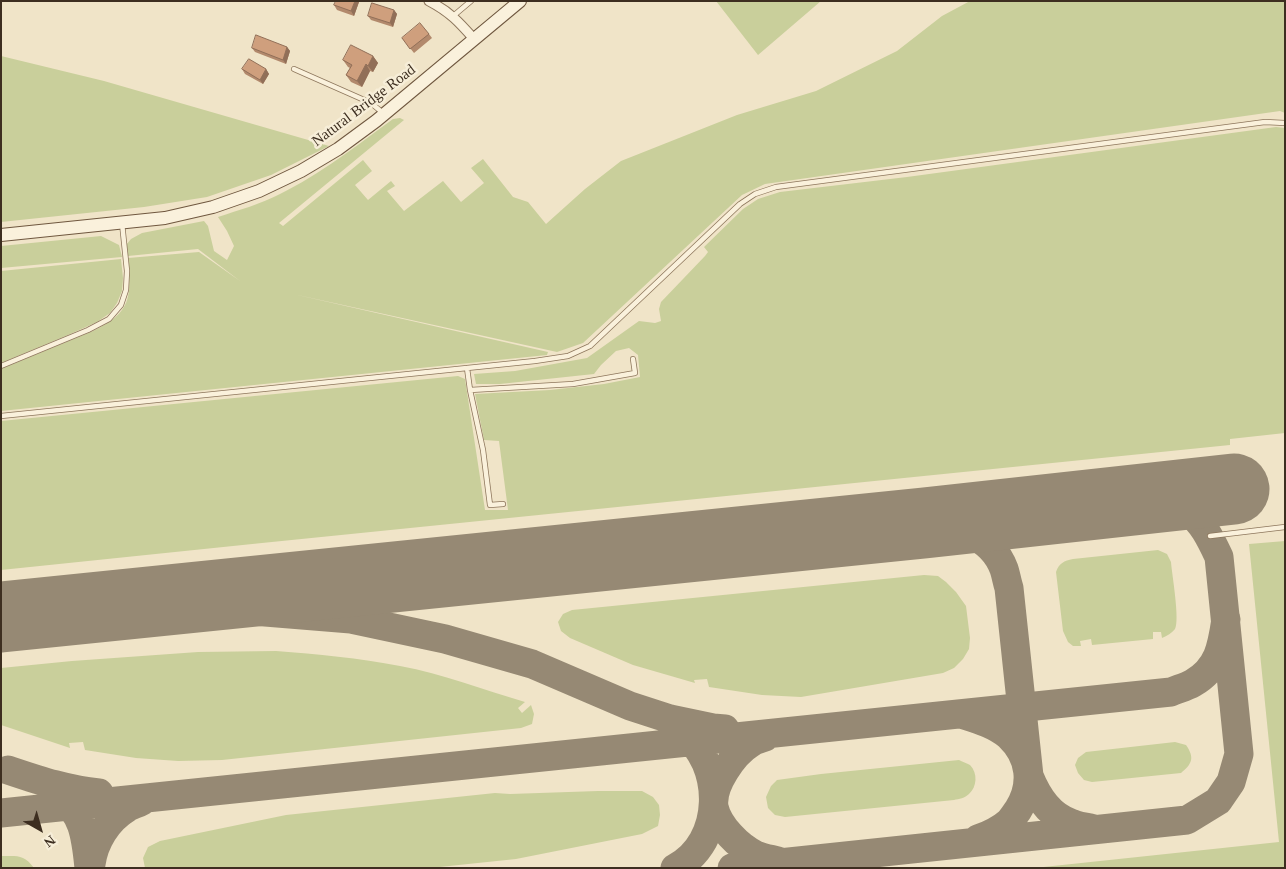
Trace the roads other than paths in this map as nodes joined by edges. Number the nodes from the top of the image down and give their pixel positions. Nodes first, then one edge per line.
1 (429, 1) edge
2 (472, 1) edge
3 (520, 1) edge
4 (452, 16) junction
5 (474, 39) junction
6 (294, 69) dead end
7 (384, 114) junction
8 (1285, 123) edge
9 (122, 222) junction
10 (1, 235) edge
11 (633, 359) dead end
12 (1, 366) edge
13 (467, 368) junction
14 (470, 390) junction
15 (1, 416) edge
16 (502, 504) dead end
17 (1285, 527) edge
18 (1210, 536) dead end

1 - 4 street
2 - 4 lane
3 - 5 main road, Natural Bridge Road
4 - 5 street
5 - 7 main road, Natural Bridge Road
6 - 7 lane
7 - 9 main road, Natural Bridge Road
8 - 13 lane
9 - 10 main road, Natural Bridge Road
9 - 12 lane
11 - 14 lane
13 - 14 lane
13 - 15 lane
14 - 16 lane
17 - 18 lane

